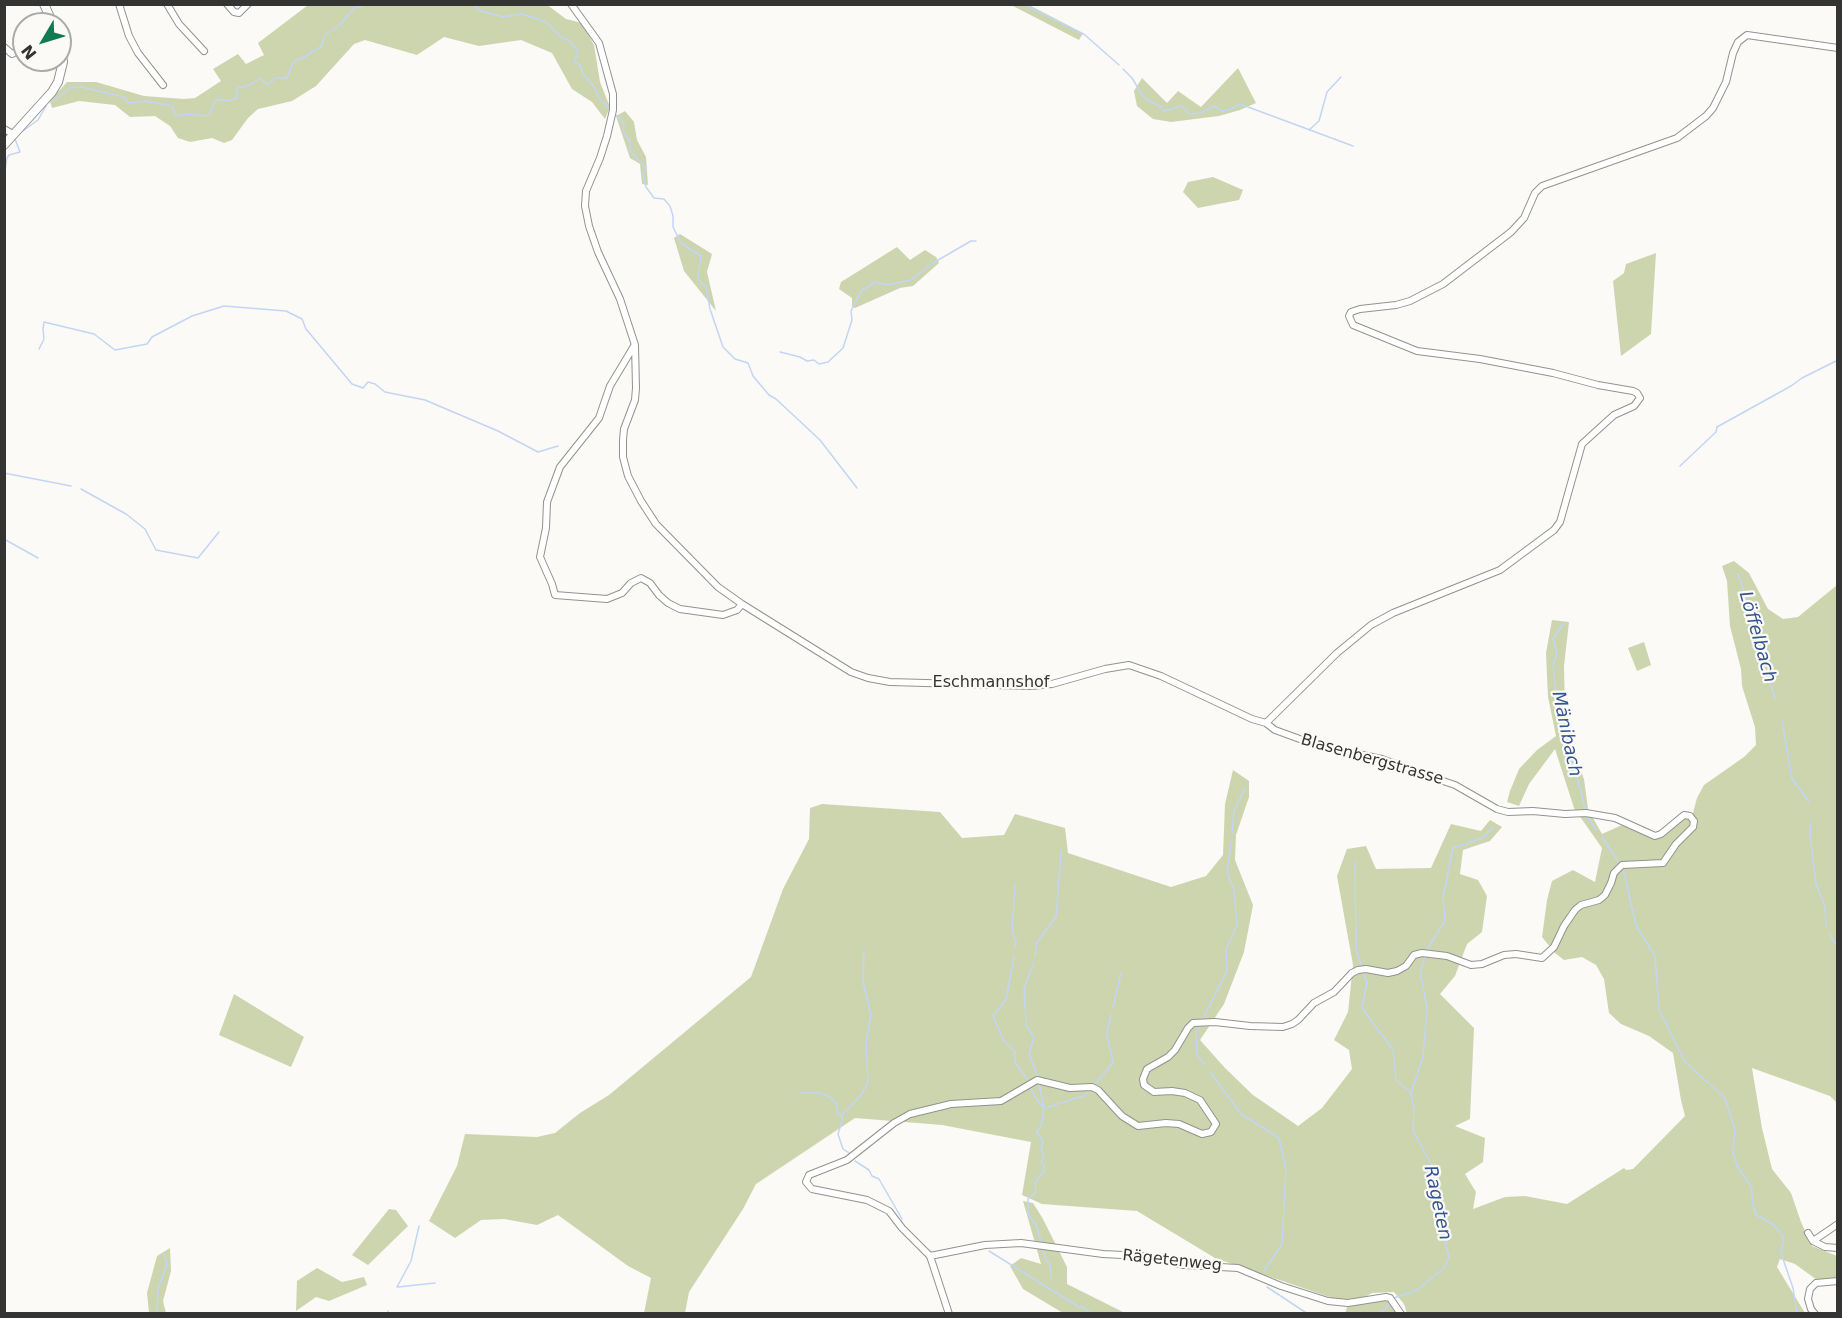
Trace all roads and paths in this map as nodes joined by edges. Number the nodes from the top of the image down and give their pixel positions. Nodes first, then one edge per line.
1 (119, 4) edge
2 (167, 4) edge
3 (227, 4) edge
4 (248, 4) edge
5 (571, 4) edge
6 (1838, 48) edge
7 (204, 51) dead end
8 (60, 72) edge
9 (163, 85) dead end
10 (4, 129) edge
11 (13, 134) junction
12 (4, 145) edge
13 (635, 345) junction
14 (742, 604) junction
15 (1266, 723) junction
16 (1838, 1224) edge
17 (1808, 1233) dead end
18 (1813, 1241) junction
19 (1838, 1248) edge
20 (930, 1256) junction
21 (1838, 1281) edge
22 (949, 1314) edge
23 (1401, 1314) edge
24 (1815, 1314) edge

1 - 9 street
2 - 7 street
3 - 4 street
5 - 13 street, Eschmannshof
6 - 15 street
8 - 11 street
10 - 11 street
11 - 12 street
13 - 14 street, Eschmannshof
13 - 14 street
14 - 15 street, Eschmannshof
15 - 20 street, Blasenbergstrasse
16 - 18 street
17 - 18 street
18 - 19 street
20 - 22 street, Blasenbergstrasse
20 - 23 street, Rägetenweg
21 - 24 street

